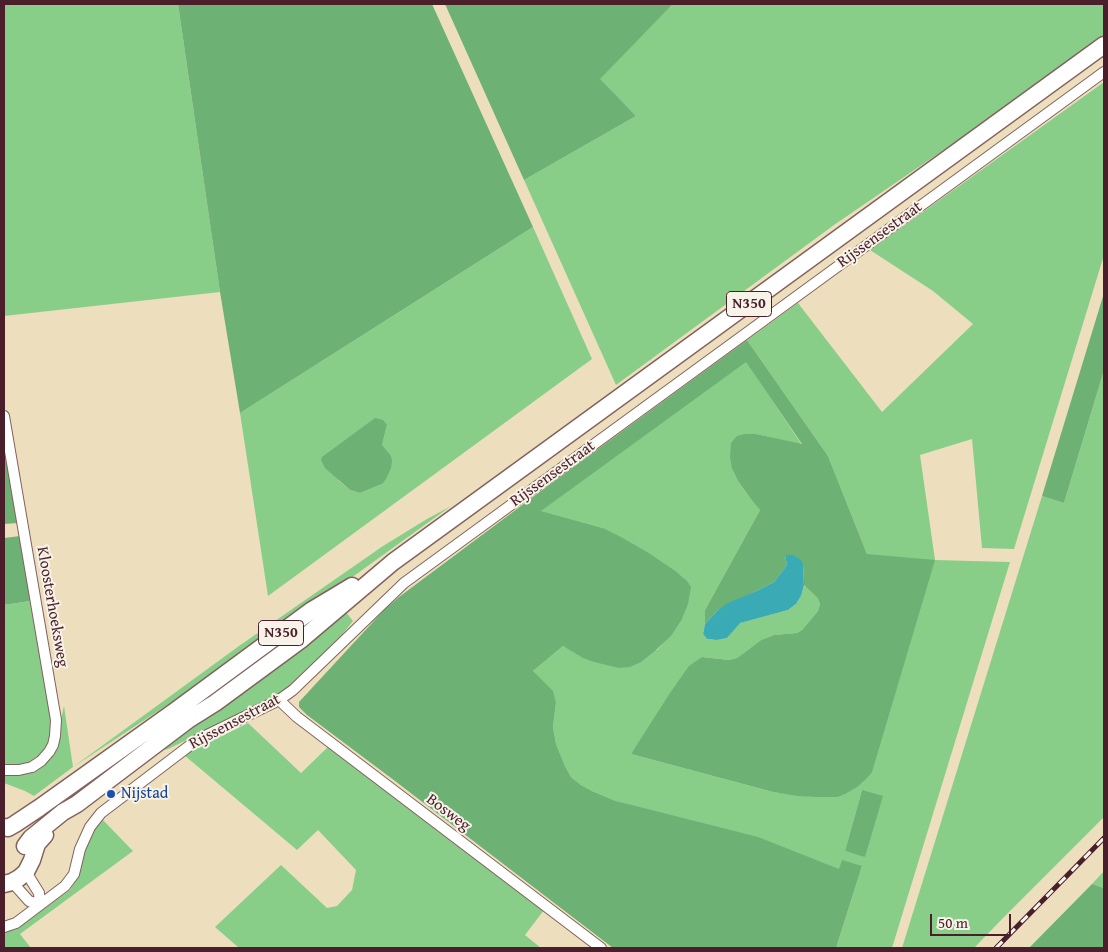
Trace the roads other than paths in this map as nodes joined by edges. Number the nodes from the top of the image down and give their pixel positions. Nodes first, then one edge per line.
1 (1104, 45) edge
2 (1104, 72) edge
3 (4, 416) edge
4 (392, 562) junction
5 (279, 700) junction
6 (4, 770) edge
7 (77, 804) junction
8 (8, 822) edge
9 (26, 846) junction
10 (23, 868) junction
11 (6, 880) edge
12 (40, 905) junction
13 (4, 927) edge
14 (601, 948) edge

1 - 4 main road, Rijssensestraat / N350
2 - 5 street, Rijssensestraat
3 - 6 street, Kloosterhoeksweg
4 - 7 main road, Rijssensestraat / N350
4 - 8 main road, Rijssensestraat / N350
5 - 12 street, Rijssensestraat
5 - 14 street, Bosweg
7 - 9 main road, Rijssensestraat / N350
7 - 10 main road, Rijssensestraat / N350
8 - 9 main road
9 - 10 main road
10 - 11 main road
10 - 12 street
11 - 12 street
12 - 13 street, Rijssensestraat

